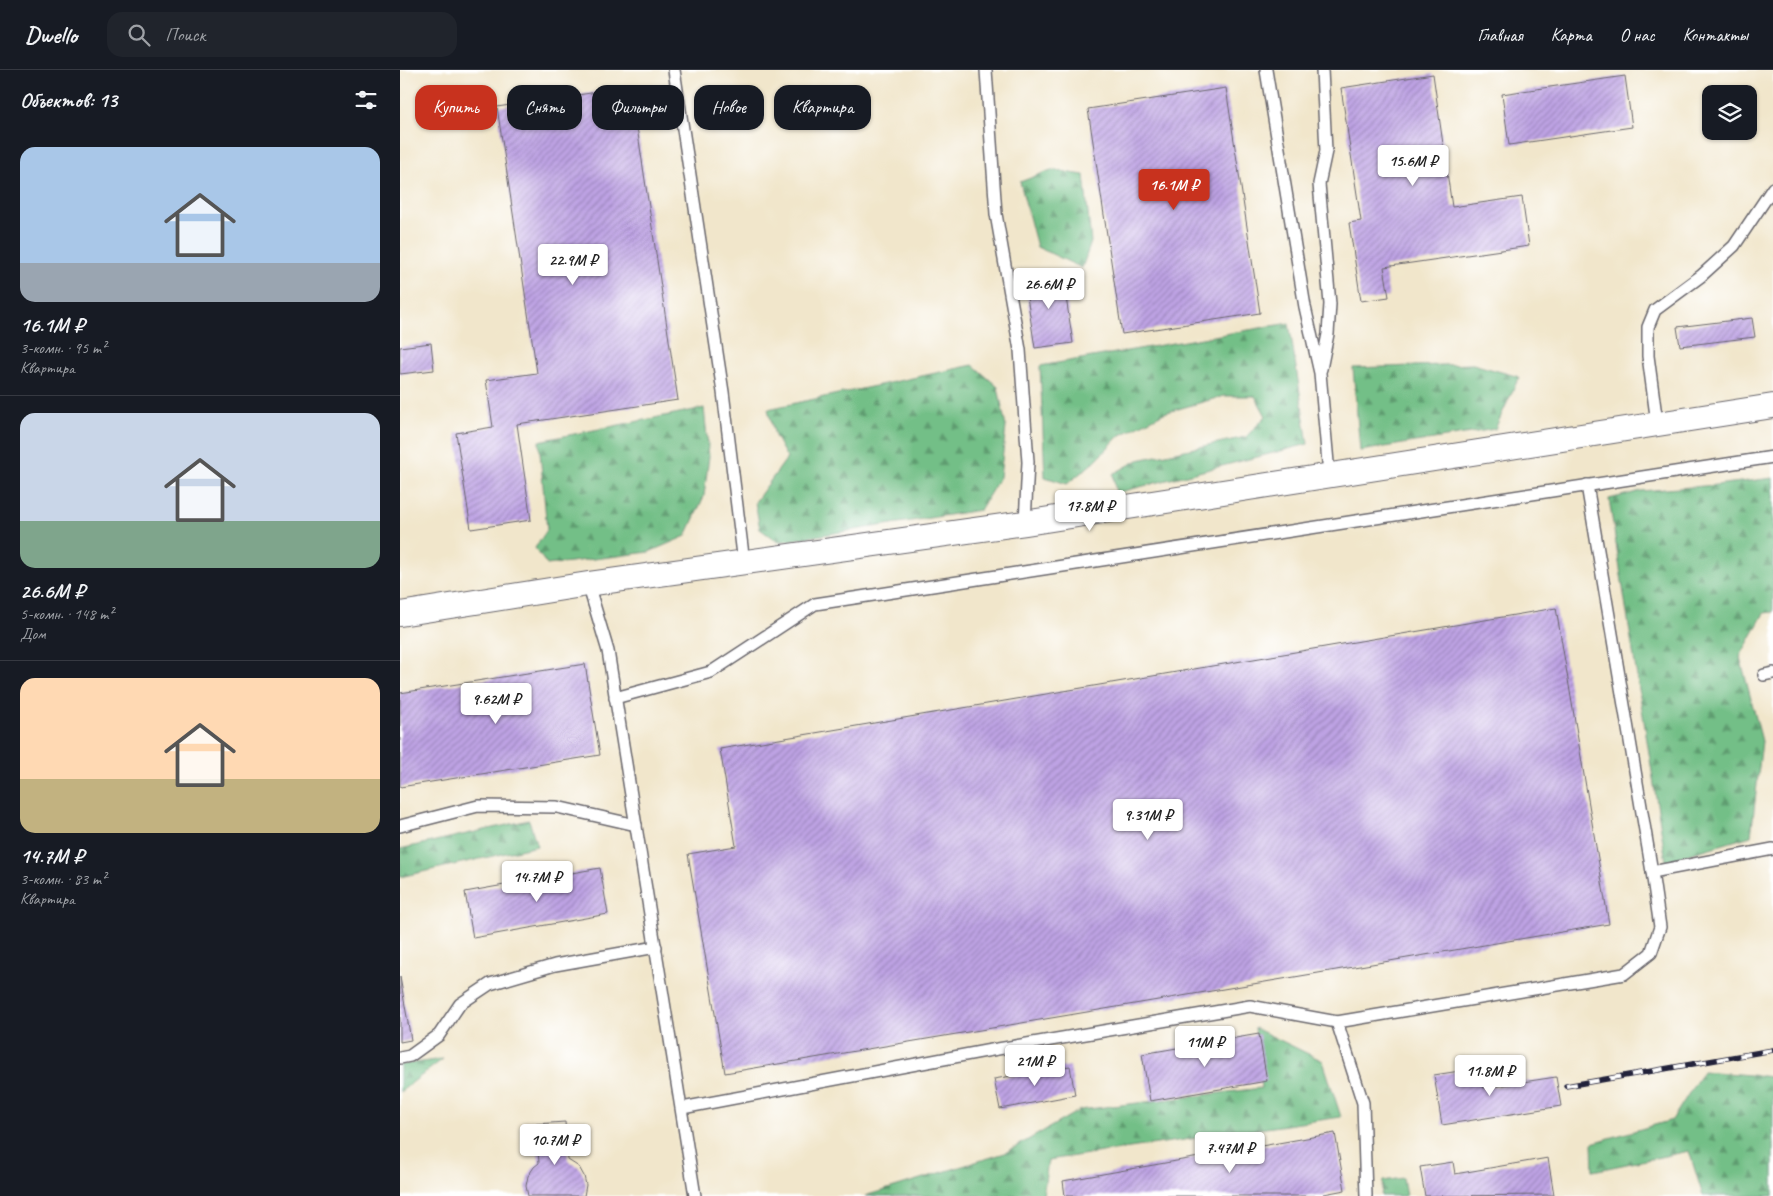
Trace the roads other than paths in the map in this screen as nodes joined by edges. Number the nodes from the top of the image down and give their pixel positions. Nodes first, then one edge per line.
1 (674, 70) edge
2 (986, 70) edge
3 (1266, 70) edge
4 (1322, 70) edge
5 (1773, 188) edge
6 (1320, 373) junction
7 (1773, 406) edge
8 (1657, 423) junction
9 (1773, 457) edge
10 (1328, 474) junction
11 (1587, 485) junction
12 (1025, 523) junction
13 (744, 562) junction
14 (588, 584) junction
15 (400, 614) edge
16 (615, 698) junction
17 (636, 825) junction
18 (400, 826) edge
19 (1773, 849) edge
20 (1652, 872) junction
21 (656, 947) junction
22 (1336, 1022) junction
23 (400, 1058) edge
24 (682, 1108) junction
25 (695, 1196) edge
26 (1366, 1196) edge

1 - 13 lane
2 - 12 lane
3 - 6 lane
4 - 6 lane
5 - 8 lane
6 - 10 lane
7 - 8 street
8 - 10 street
9 - 11 lane
10 - 12 street
11 - 16 lane
11 - 20 lane
12 - 13 street
13 - 14 street
14 - 15 street
14 - 16 lane
16 - 17 lane
17 - 18 lane
17 - 21 lane
19 - 20 lane
20 - 22 lane
21 - 23 lane
21 - 24 lane
22 - 24 lane
22 - 26 lane
24 - 25 lane

